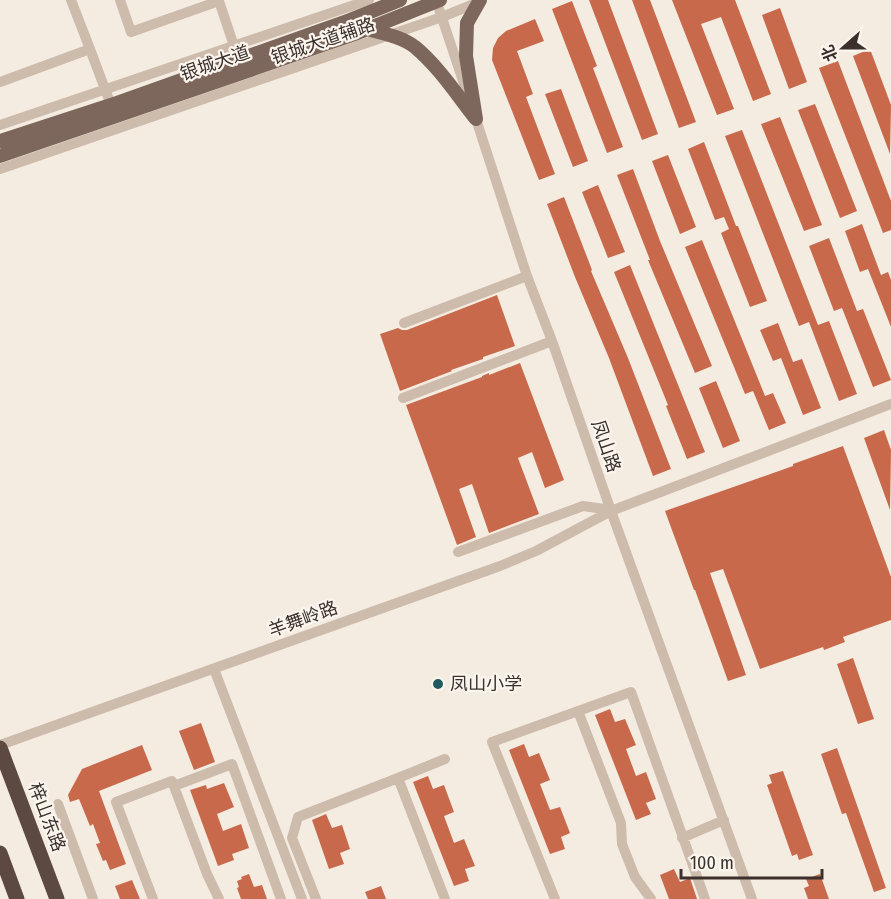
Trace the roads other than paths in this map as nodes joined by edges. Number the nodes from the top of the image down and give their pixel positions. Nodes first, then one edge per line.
1 (71, 0) edge
2 (120, 0) edge
3 (380, 0) edge
4 (400, 0) edge
5 (438, 0) edge
6 (218, 1) edge
7 (481, 1) edge
8 (370, 6) edge
9 (442, 17) junction
10 (367, 29) junction
11 (390, 35) junction
12 (90, 49) junction
13 (238, 60) junction
14 (0, 82) edge
15 (111, 105) junction
16 (476, 119) junction
17 (0, 125) edge
18 (0, 141) edge
19 (0, 156) edge
20 (0, 169) edge
21 (527, 276) junction
22 (404, 323) dead end
23 (552, 341) junction
24 (403, 398) dead end
25 (891, 404) edge
26 (611, 510) junction
27 (458, 552) dead end
28 (214, 669) junction
29 (578, 711) junction
30 (0, 746) edge
31 (445, 759) dead end
32 (398, 778) junction
33 (174, 786) junction
34 (58, 804) dead end
35 (724, 820) junction
36 (682, 838) junction
37 (0, 853) edge
38 (17, 899) edge
39 (57, 899) edge
40 (93, 899) edge
41 (153, 899) edge
42 (219, 899) edge
43 (280, 899) edge
44 (302, 899) edge
45 (316, 899) edge
46 (445, 899) edge
47 (555, 899) edge
48 (651, 899) edge
49 (705, 899) edge
50 (752, 899) edge

1 - 12 street
2 - 6 street
3 - 8 main road
4 - 8 main road, 银城大道
5 - 9 street, 凤山路
5 - 10 main road, 银城大道
6 - 13 street
7 - 9 street, 银城大道辅路
7 - 16 main road
8 - 13 main road, 银城大道
8 - 17 street, 银城大道辅路
9 - 11 street, 银城大道辅路
9 - 16 street, 凤山路
10 - 11 main road
10 - 19 main road, 银城大道
11 - 16 main road
11 - 20 street, 银城大道辅路
12 - 14 street
12 - 15 street
13 - 15 main road, 银城大道
15 - 18 main road, 银城大道
16 - 21 street, 凤山路
21 - 22 street
21 - 23 street, 凤山路
23 - 24 street
23 - 26 street, 凤山路
25 - 26 street, 羊舞岭路
26 - 27 street
26 - 28 street, 羊舞岭路
26 - 35 street, 凤山路
28 - 30 street, 羊舞岭路
28 - 44 street
29 - 36 street
29 - 47 street
29 - 48 street
30 - 39 highway, 梓山东路
31 - 32 street
32 - 45 street
32 - 46 street
33 - 41 street
33 - 42 street
33 - 43 street
34 - 40 street
35 - 36 street
35 - 50 street, 凤山路
36 - 49 street
37 - 38 highway

